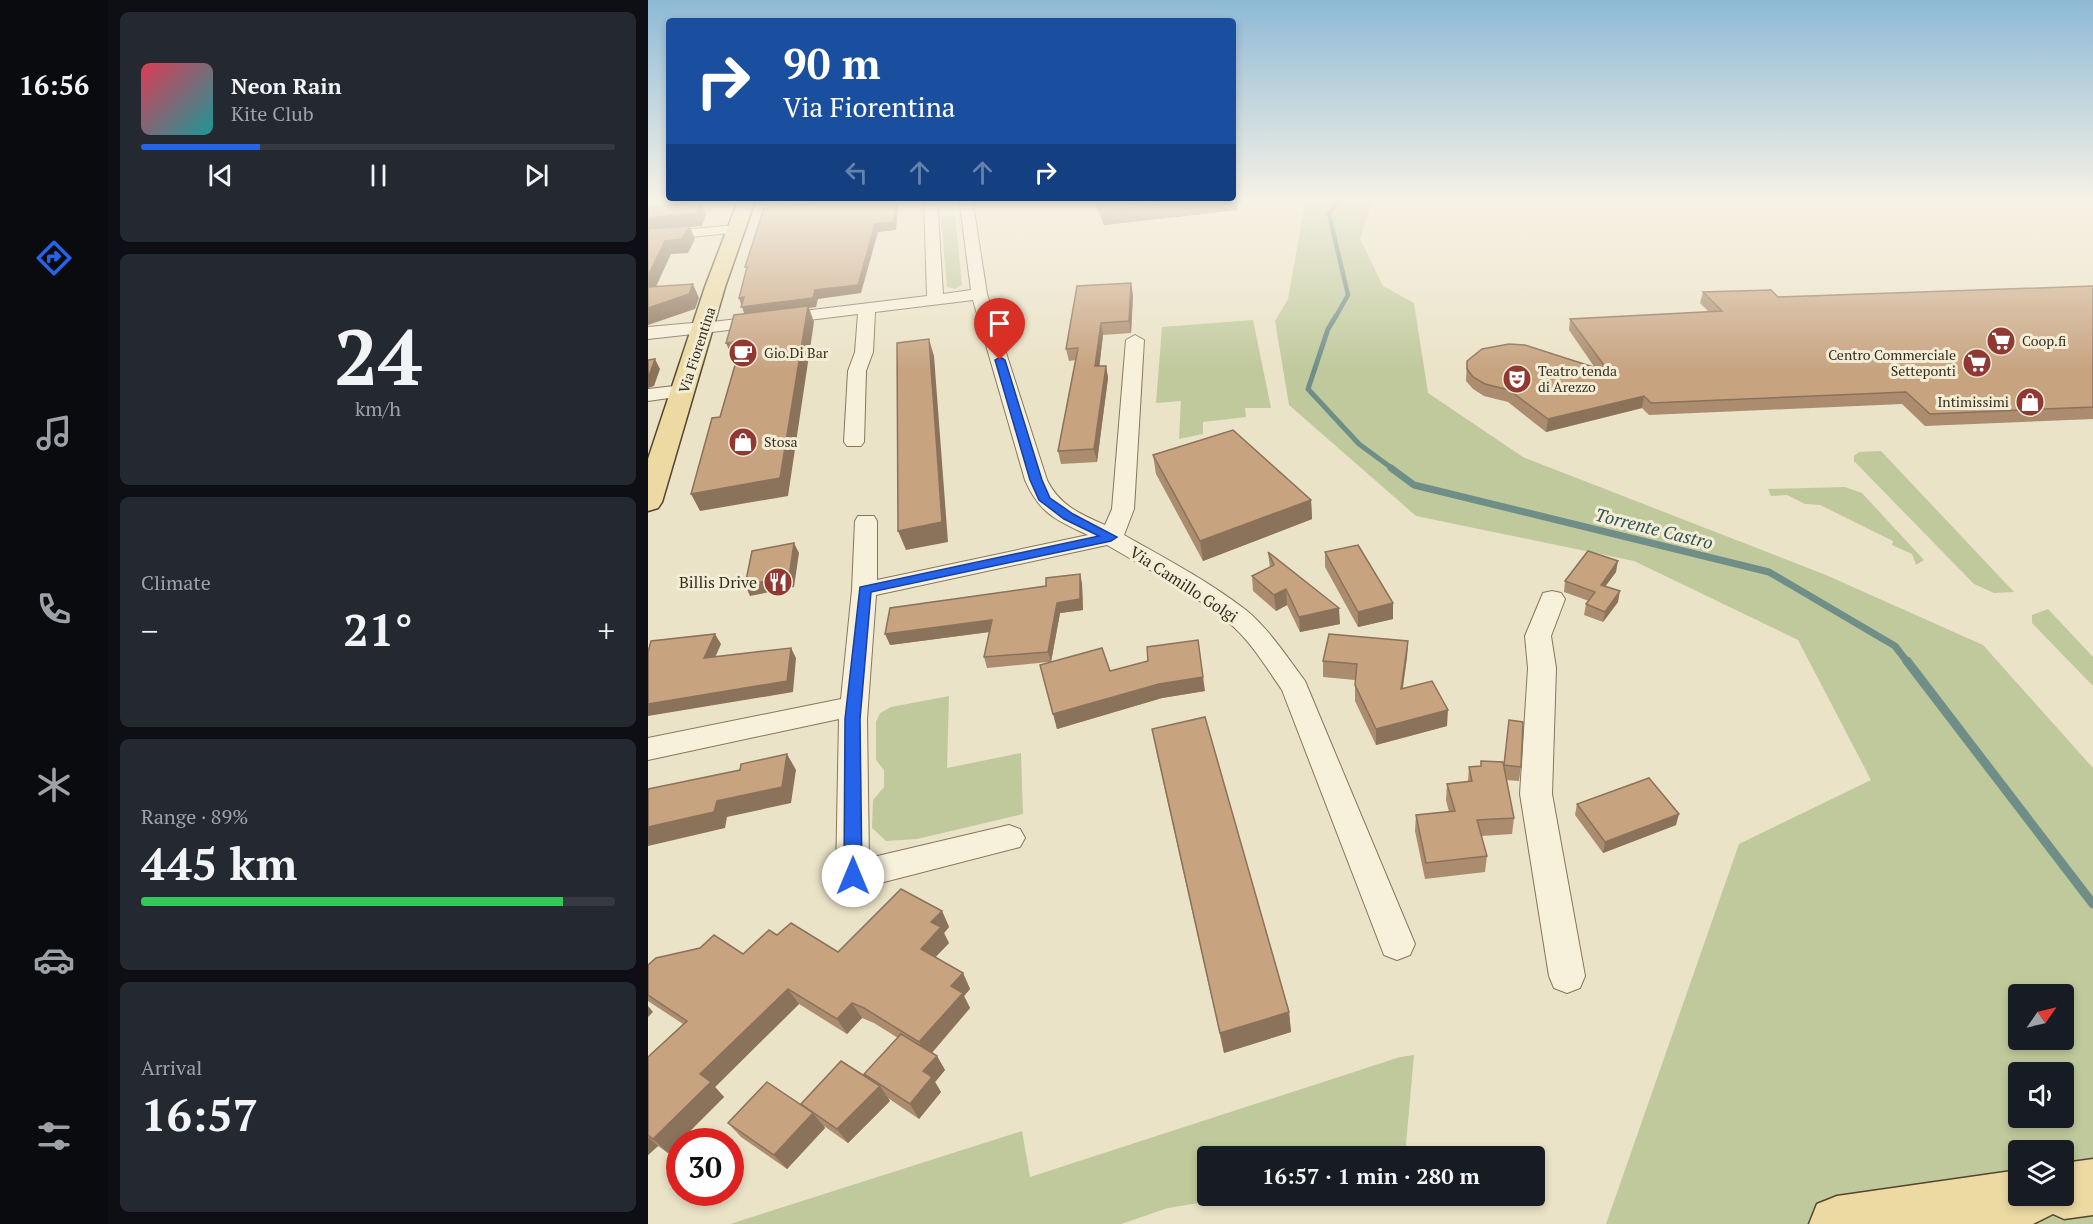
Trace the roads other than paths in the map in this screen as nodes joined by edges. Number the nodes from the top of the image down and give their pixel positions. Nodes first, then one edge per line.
1 (728, 255) edge
2 (941, 255) edge
3 (965, 255) edge
4 (979, 294) junction
5 (935, 298) junction
6 (867, 307) junction
7 (704, 328) junction
8 (648, 333) edge
9 (1135, 340) dead end
10 (683, 391) junction
11 (648, 395) edge
12 (854, 442) dead end
13 (648, 502) edge
14 (866, 521) dead end
15 (1111, 537) junction
16 (864, 590) junction
17 (1552, 599) dead end
18 (854, 706) junction
19 (648, 749) edge
20 (1009, 838) dead end
21 (1397, 944) dead end
22 (1567, 976) dead end
23 (2008, 1200) edge
24 (1837, 1224) edge

1 - 7 main road, Via Fiorentina
2 - 5 street, Via Camillo Golgi
3 - 4 street, Via Camillo Golgi
4 - 5 street
4 - 15 street, Via Camillo Golgi
5 - 6 street
6 - 7 street
6 - 12 street
7 - 8 street
7 - 10 main road, Via Fiorentina
9 - 15 street
10 - 11 street
10 - 13 main road, Via Fiorentina
14 - 16 street
15 - 16 street
15 - 21 street, Via Camillo Golgi
16 - 18 street
17 - 22 street
18 - 19 street
18 - 20 street
23 - 24 main road

